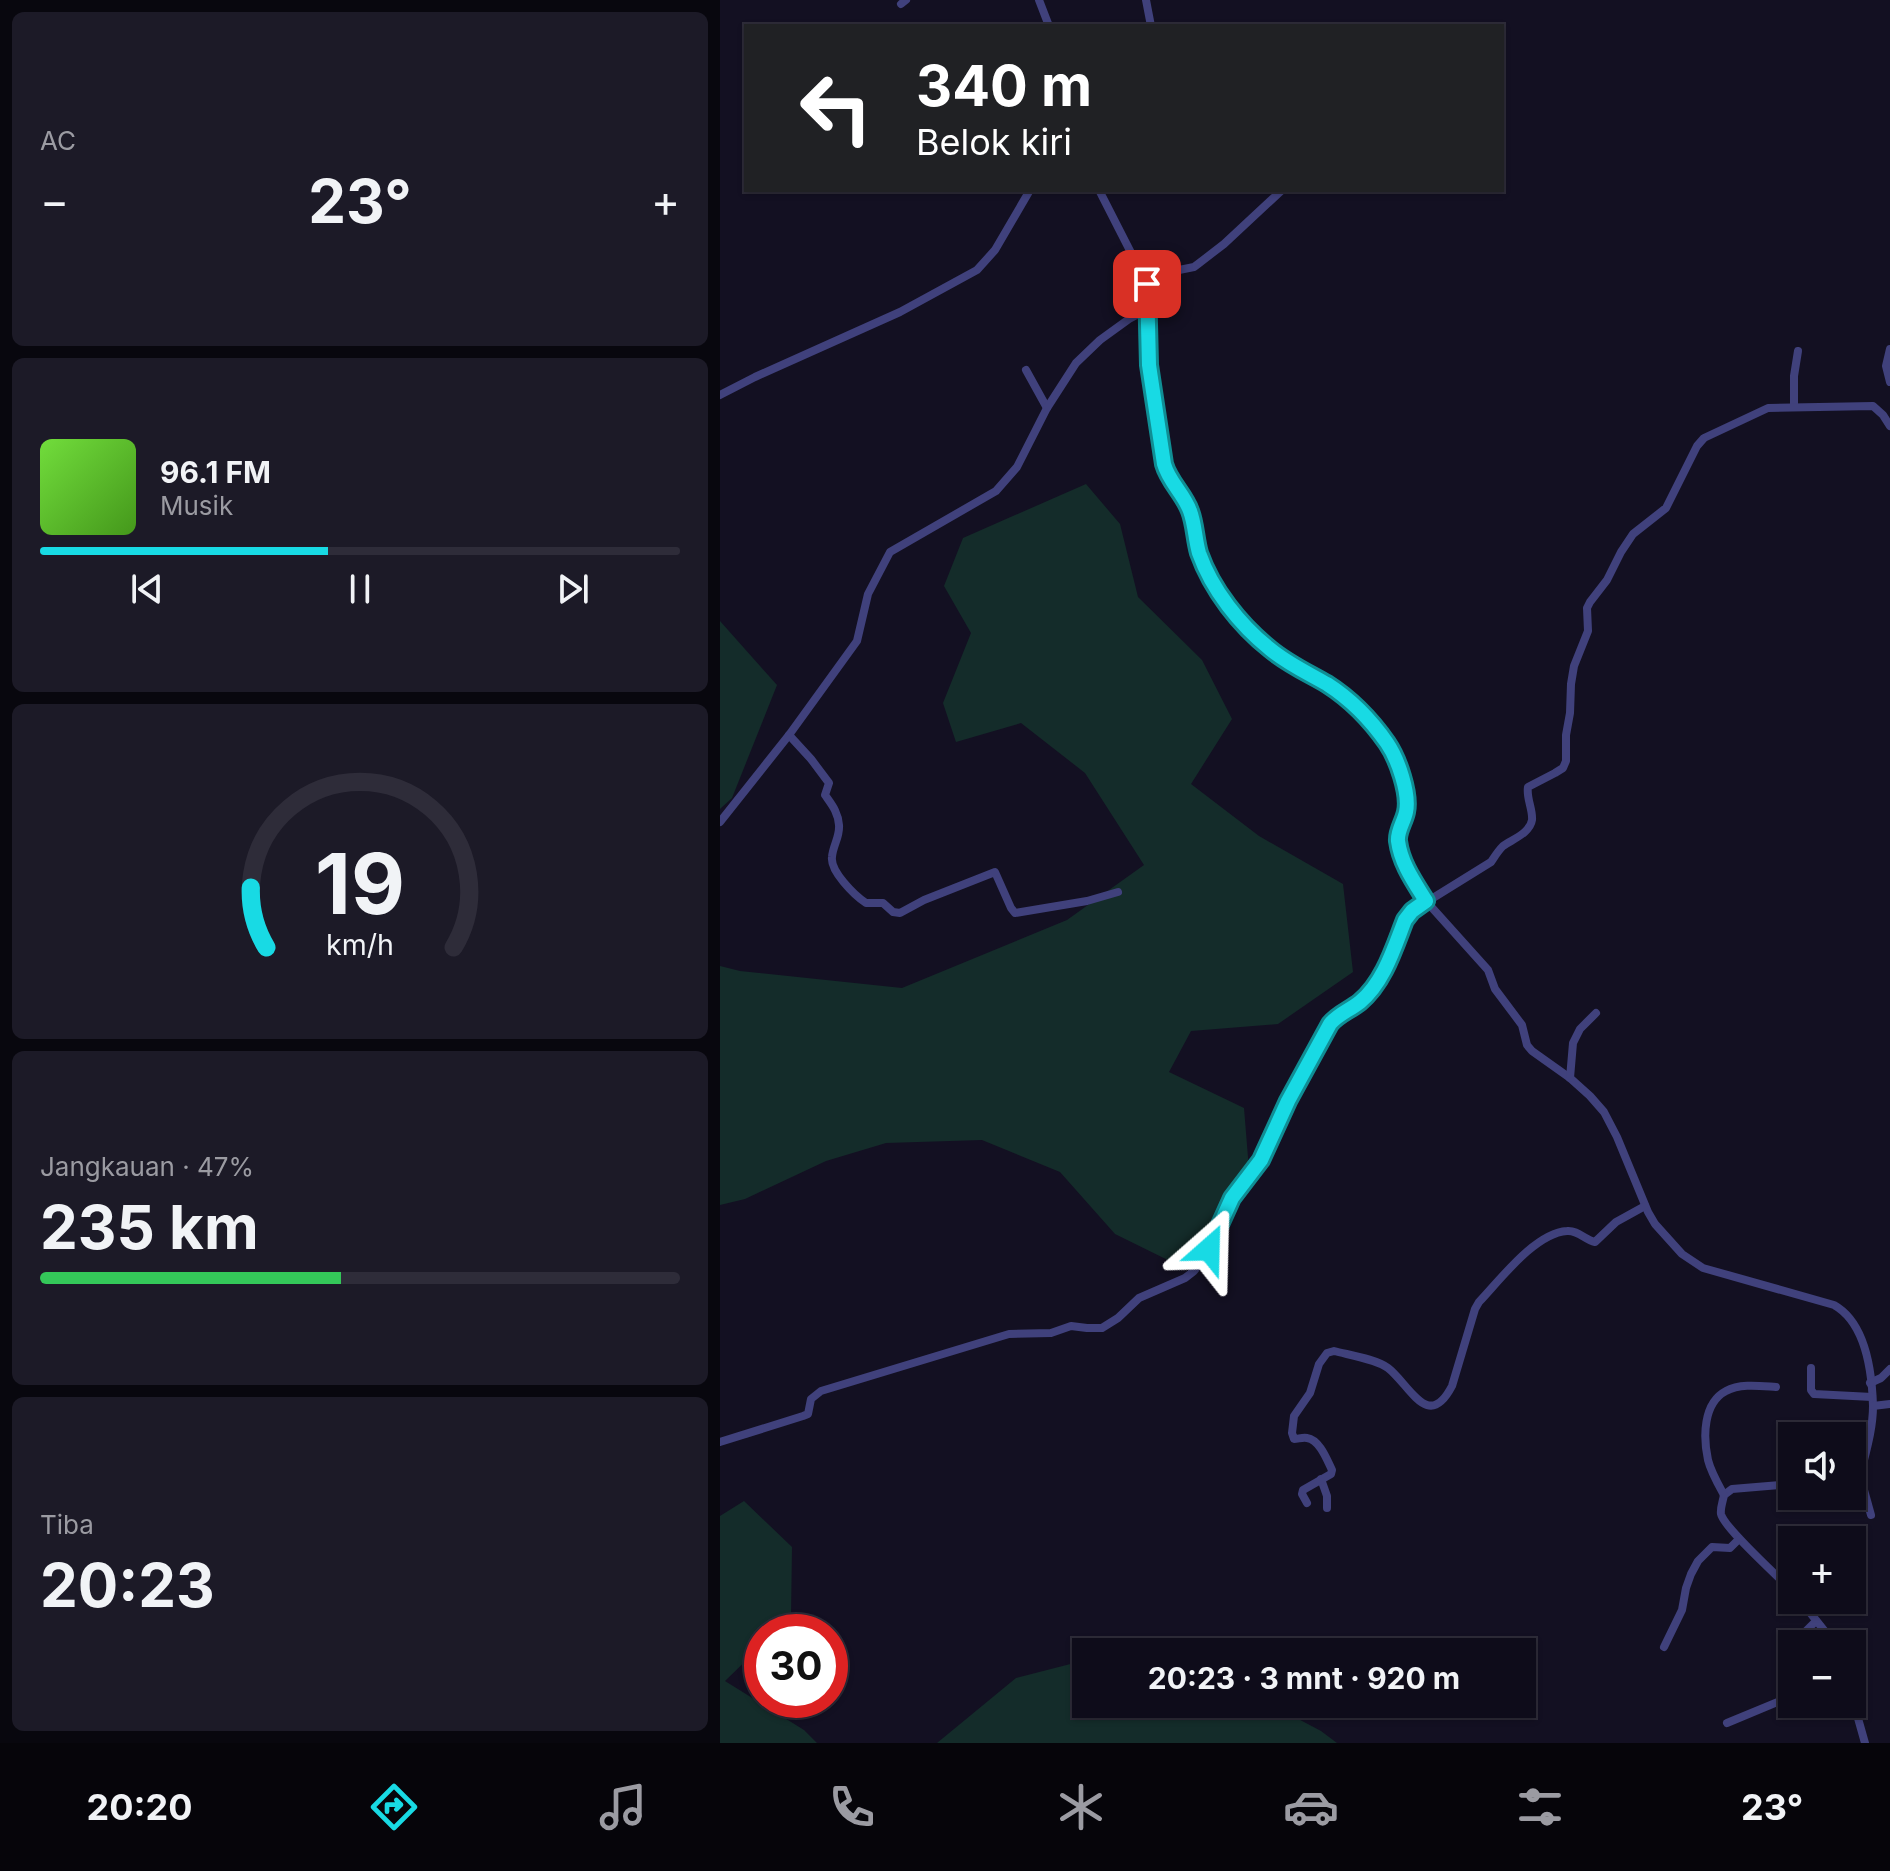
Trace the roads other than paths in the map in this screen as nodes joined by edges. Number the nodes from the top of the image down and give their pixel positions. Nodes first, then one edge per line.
1 (1039, 0) edge
2 (1146, 0) edge
3 (1048, 24) edge
4 (1151, 24) edge
5 (1029, 192) edge
6 (1100, 192) edge
7 (1280, 192) edge
8 (1148, 289) junction
9 (1148, 309) junction
10 (1890, 349) edge
11 (1798, 351) dead end
12 (1026, 370) dead end
13 (1890, 382) edge
14 (720, 395) edge
15 (1794, 407) junction
16 (1047, 408) junction
17 (1889, 423) edge
18 (789, 735) junction
19 (720, 822) edge
20 (1118, 892) dead end
21 (1426, 901) junction
22 (1596, 1013) dead end
23 (1570, 1078) junction
24 (1645, 1206) junction
25 (1811, 1368) dead end
26 (1890, 1369) edge
27 (1870, 1383) junction
28 (1776, 1387) dead end
29 (1872, 1402) junction
30 (1890, 1404) edge
31 (720, 1442) edge
32 (1866, 1448) edge
33 (1321, 1479) junction
34 (1778, 1485) edge
35 (1724, 1495) junction
36 (1866, 1502) edge
37 (1307, 1503) dead end
38 (1327, 1508) dead end
39 (1871, 1515) dead end
40 (1739, 1539) junction
41 (1778, 1577) edge
42 (1811, 1614) edge
43 (1816, 1621) junction
44 (1807, 1630) edge
45 (1822, 1630) edge
46 (1664, 1647) dead end
47 (1778, 1702) edge
48 (1858, 1718) edge
49 (1727, 1723) dead end
50 (1865, 1743) edge

1 - 3 street
2 - 4 street
5 - 14 street
6 - 8 street
7 - 8 street
8 - 9 street
9 - 16 street
9 - 21 street
10 - 13 street
11 - 15 street
12 - 16 street
15 - 17 street
15 - 21 street
16 - 18 street
18 - 19 street
18 - 20 street
21 - 23 street
21 - 31 street
22 - 23 street
23 - 24 street
24 - 27 street
24 - 33 street
25 - 29 street
26 - 27 street
27 - 29 street
28 - 35 street
29 - 30 street
29 - 32 street
33 - 37 street
33 - 38 street
34 - 35 street
35 - 40 street
36 - 39 street
40 - 41 street
40 - 46 street
42 - 43 street
43 - 44 street
43 - 45 street
47 - 49 street
48 - 50 street

